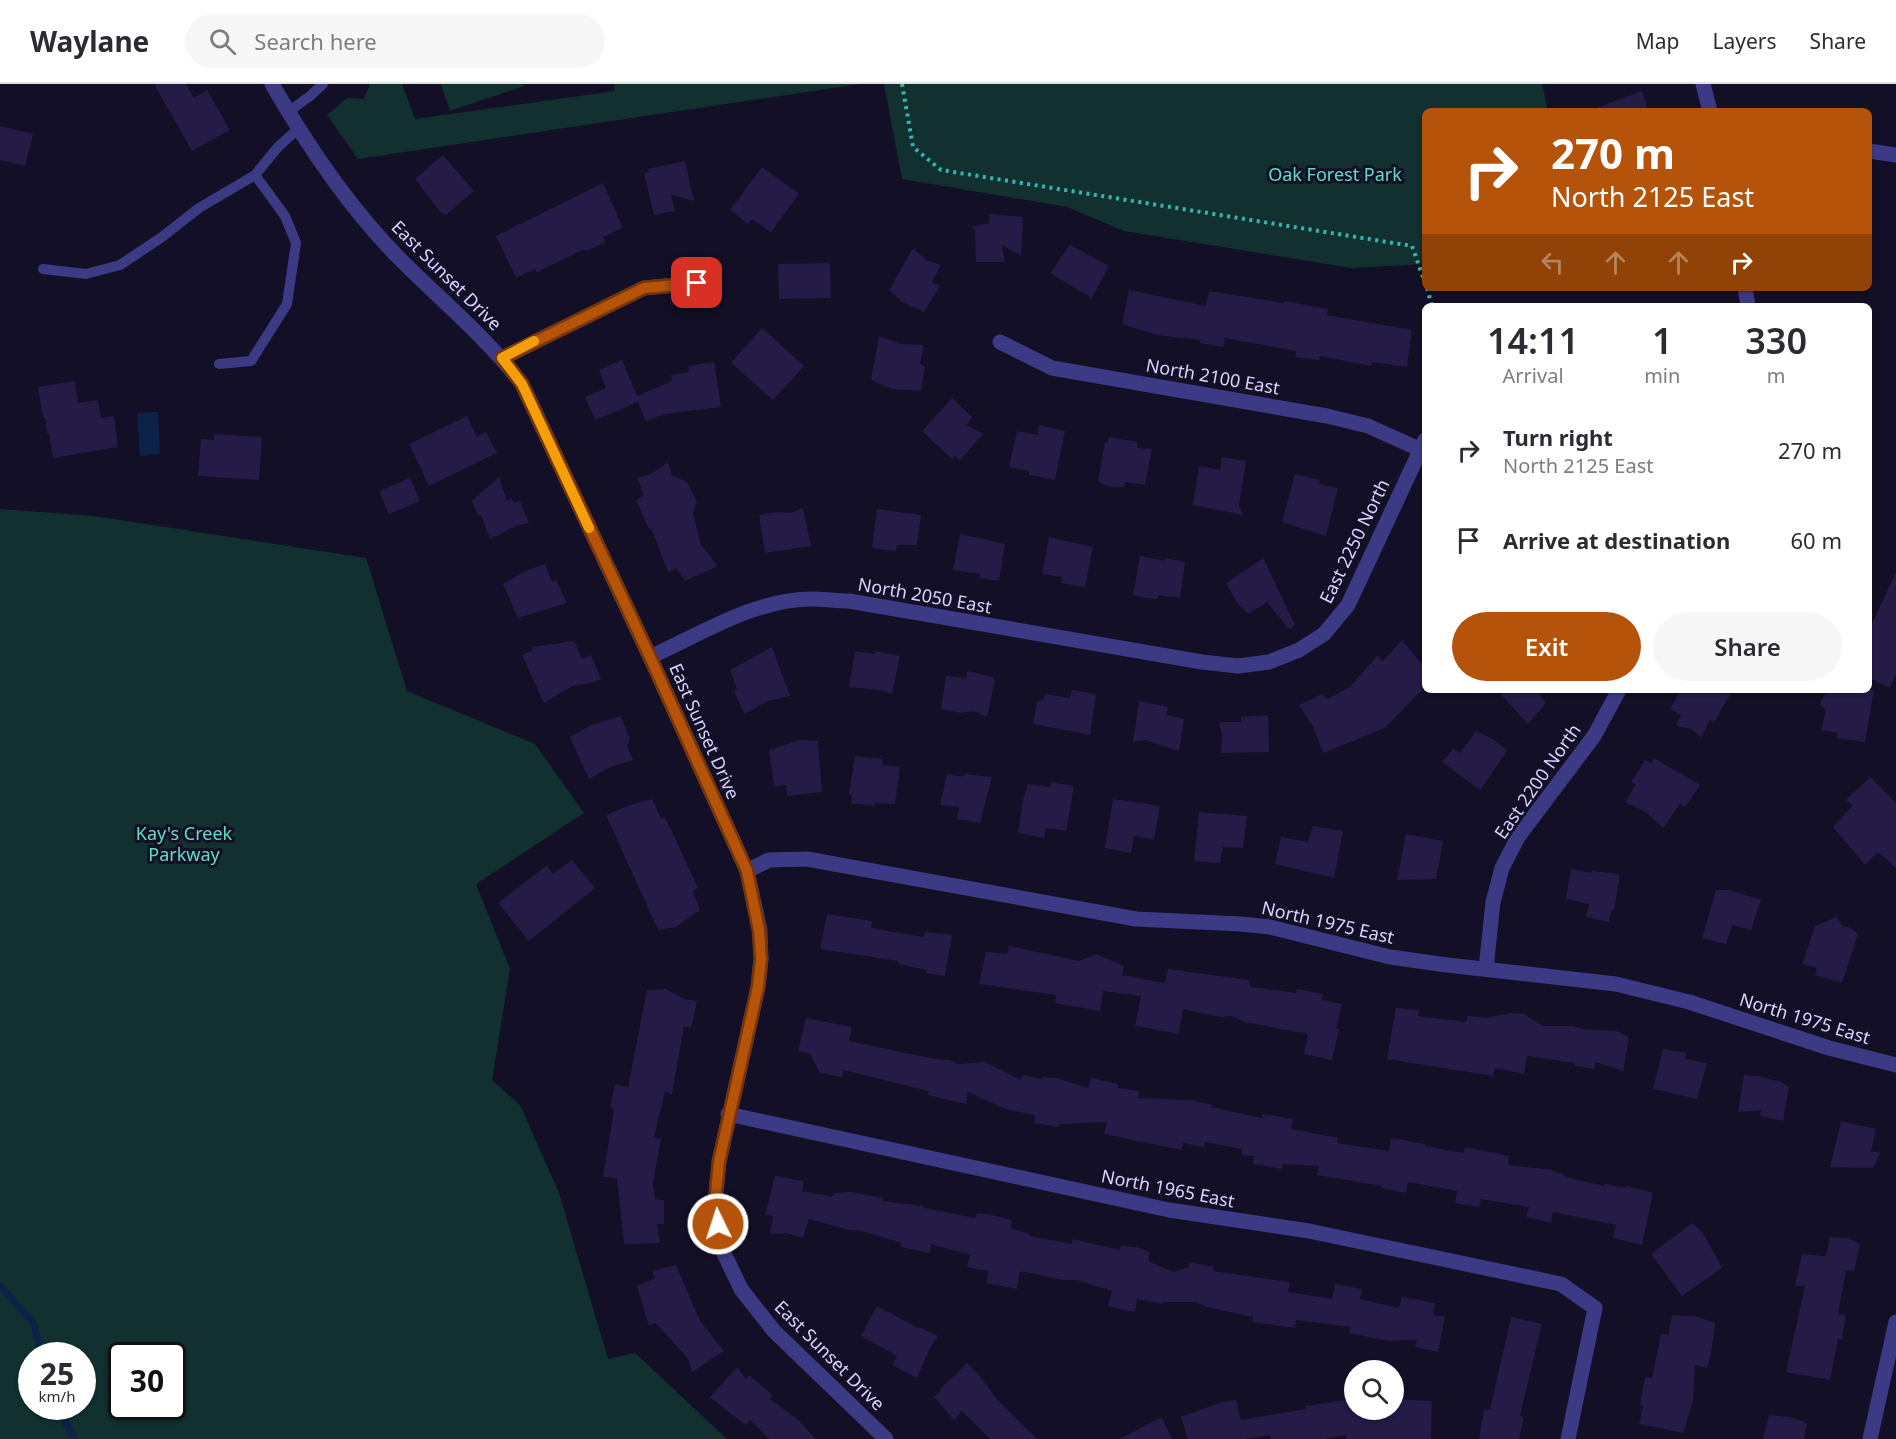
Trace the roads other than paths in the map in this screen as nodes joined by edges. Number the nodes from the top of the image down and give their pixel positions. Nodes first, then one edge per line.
1 (272, 84) edge
2 (323, 84) edge
3 (1703, 84) edge
4 (1709, 108) edge
5 (288, 112) junction
6 (299, 128) junction
7 (1872, 151) edge
8 (1896, 155) edge
9 (255, 175) junction
10 (44, 269) dead end
11 (697, 283) dead end
12 (1000, 342) dead end
13 (502, 358) junction
14 (219, 364) dead end
15 (1422, 445) edge
16 (1408, 474) joint
17 (650, 657) junction
18 (1202, 662) joint
19 (1617, 693) edge
20 (747, 871) junction
21 (1486, 969) junction
22 (1896, 1065) edge
23 (728, 1114) junction
24 (1896, 1322) edge
25 (886, 1439) edge
26 (1568, 1439) edge
27 (1870, 1439) edge

1 - 5 street, East Sunset Drive
2 - 5 lane
3 - 4 street
5 - 6 street, East Sunset Drive
6 - 9 lane
6 - 13 street, East Sunset Drive
7 - 8 street
9 - 10 lane
9 - 14 lane
11 - 13 street
12 - 15 street, North 2100 East
13 - 17 street, East Sunset Drive
15 - 16 street, North 2100 East
16 - 18 street, East 2250 North
17 - 18 street, North 2050 East
17 - 20 street, East Sunset Drive
19 - 21 street, East 2200 North
20 - 21 street, North 1975 East
20 - 23 street, East Sunset Drive
21 - 22 street, North 1975 East
23 - 25 street, East Sunset Drive
23 - 26 street, North 1965 East
24 - 27 street

